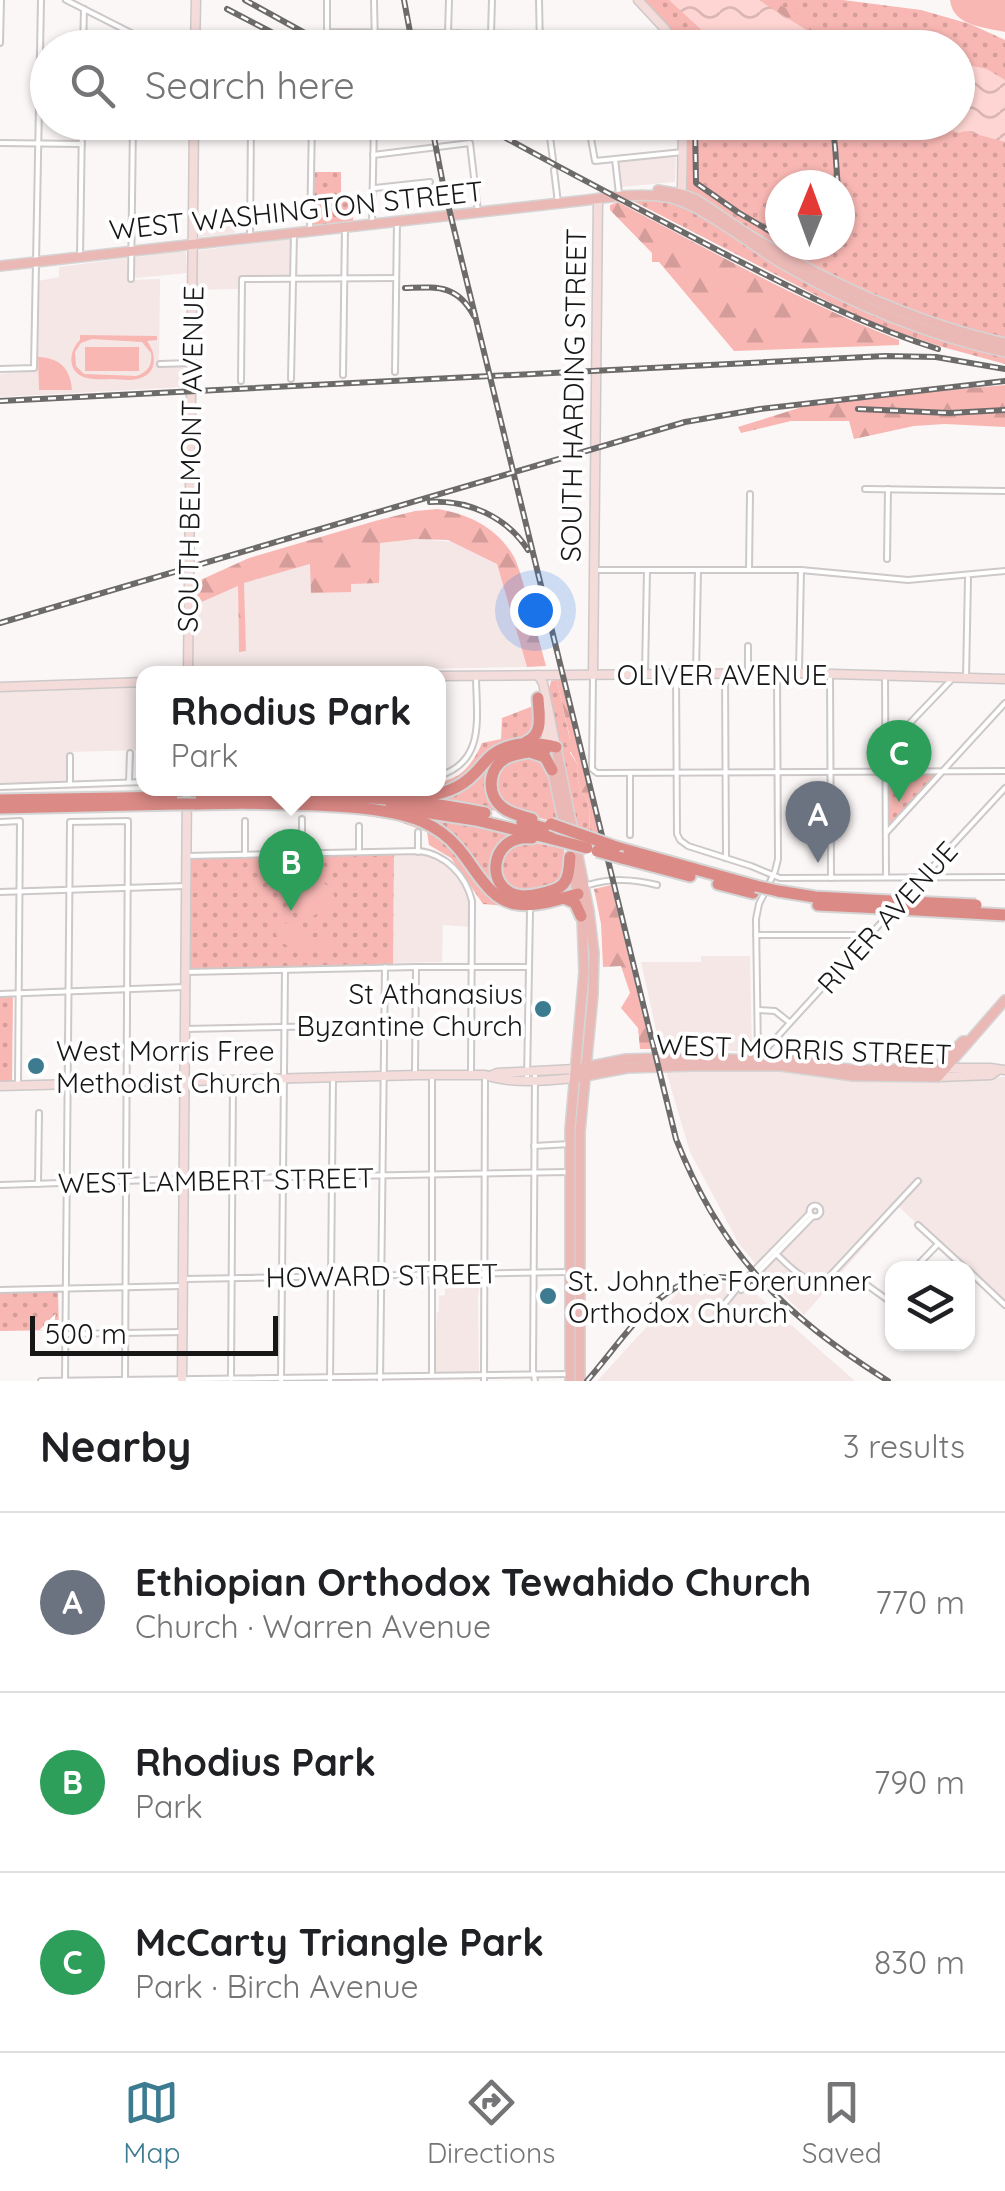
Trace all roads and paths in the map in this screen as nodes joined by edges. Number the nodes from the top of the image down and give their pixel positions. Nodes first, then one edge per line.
1 (1, 0) edge
2 (42, 0) edge
3 (66, 0) edge
4 (196, 0) edge
5 (327, 0) edge
6 (374, 0) edge
7 (449, 0) edge
8 (492, 0) edge
9 (539, 0) edge
10 (638, 0) edge
11 (84, 9) junction
12 (0, 15) edge
13 (41, 30) edge
14 (83, 30) edge
15 (126, 30) edge
16 (195, 30) edge
17 (326, 30) edge
18 (374, 30) edge
19 (448, 30) edge
20 (495, 30) edge
21 (538, 30) edge
22 (666, 30) edge
23 (0, 43) edge
24 (39, 140) edge
25 (82, 140) edge
26 (132, 140) edge
27 (194, 140) edge
28 (251, 140) edge
29 (312, 140) edge
30 (374, 140) edge
31 (551, 140) edge
32 (592, 140) edge
33 (682, 140) edge
34 (0, 143) edge
35 (39, 144) junction
36 (82, 144) junction
37 (682, 152) junction
38 (374, 155) junction
39 (614, 159) junction
40 (553, 160) dead end
41 (554, 170) dead end
42 (430, 182) dead end
43 (373, 188) junction
44 (619, 194) junction
45 (680, 197) junction
46 (598, 198) junction
47 (558, 203) junction
48 (478, 212) junction
49 (397, 221) junction
50 (372, 224) junction
51 (345, 227) junction
52 (310, 231) junction
53 (294, 233) junction
54 (250, 238) junction
55 (191, 244) junction
56 (131, 251) junction
57 (80, 257) junction
58 (36, 262) junction
59 (0, 266) edge
60 (293, 278) junction
61 (344, 278) junction
62 (396, 278) junction
63 (132, 279) dead end
64 (1005, 344) edge
65 (1005, 352) edge
66 (190, 363) junction
67 (160, 364) dead end
68 (0, 369) edge
69 (395, 372) dead end
70 (343, 375) dead end
71 (292, 379) dead end
72 (240, 381) dead end
73 (865, 489) dead end
74 (888, 489) junction
75 (1005, 492) edge
76 (750, 494) dead end
77 (887, 559) dead end
78 (594, 570) junction
79 (647, 570) junction
80 (698, 570) junction
81 (749, 570) junction
82 (801, 570) junction
83 (1005, 571) edge
84 (968, 576) junction
85 (748, 646) dead end
86 (188, 666) edge
87 (645, 673) junction
88 (696, 673) junction
89 (725, 673) junction
90 (748, 673) junction
91 (777, 673) junction
92 (799, 673) junction
93 (538, 674) junction
94 (592, 674) junction
95 (676, 674) junction
96 (830, 674) junction
97 (476, 675) junction
98 (446, 676) edge
99 (885, 676) junction
100 (953, 678) junction
101 (966, 678) junction
102 (1005, 680) edge
103 (136, 682) edge
104 (0, 686) edge
105 (538, 698) junction
106 (1005, 703) edge
107 (551, 747) junction
108 (526, 748) junction
109 (885, 750) junction
110 (130, 753) dead end
111 (70, 756) dead end
112 (552, 770) junction
113 (942, 771) junction
114 (1005, 771) edge
115 (777, 772) junction
116 (830, 772) junction
117 (885, 772) junction
118 (446, 773) edge
119 (677, 773) junction
120 (726, 773) junction
121 (630, 774) junction
122 (130, 782) junction
123 (136, 782) edge
124 (70, 784) junction
125 (0, 787) edge
126 (1005, 788) edge
127 (446, 791) edge
128 (257, 796) edge
129 (349, 796) edge
130 (187, 798) edge
131 (0, 800) edge
132 (246, 803) junction
133 (0, 808) edge
134 (302, 819) dead end
135 (246, 820) dead end
136 (0, 822) edge
137 (359, 826) dead end
138 (418, 832) dead end
139 (552, 834) junction
140 (886, 834) junction
141 (630, 835) dead end
142 (619, 851) junction
143 (418, 852) junction
144 (360, 853) junction
145 (302, 854) junction
146 (245, 855) junction
147 (186, 856) junction
148 (570, 856) junction
149 (726, 858) junction
150 (774, 876) junction
151 (886, 877) junction
152 (923, 877) junction
153 (1005, 877) edge
154 (831, 878) junction
155 (656, 885) dead end
156 (186, 886) junction
157 (128, 888) junction
158 (70, 890) junction
159 (580, 890) junction
160 (19, 891) junction
161 (0, 892) edge
162 (557, 894) junction
163 (885, 905) junction
164 (1005, 907) edge
165 (530, 912) dead end
166 (1005, 914) edge
167 (581, 916) junction
168 (756, 935) junction
169 (870, 935) junction
170 (385, 967) junction
171 (416, 967) junction
172 (528, 967) junction
173 (472, 968) junction
174 (285, 970) junction
175 (185, 972) junction
176 (185, 987) junction
177 (127, 989) junction
178 (69, 991) junction
179 (18, 993) junction
180 (0, 994) edge
181 (1005, 1000) edge
182 (758, 1010) junction
183 (790, 1022) junction
184 (384, 1025) junction
185 (284, 1027) junction
186 (184, 1029) junction
187 (968, 1041) junction
188 (769, 1046) dead end
189 (956, 1058) junction
190 (758, 1062) junction
191 (962, 1068) junction
192 (830, 1069) junction
193 (1002, 1070) edge
194 (580, 1073) junction
195 (937, 1073) junction
196 (414, 1075) junction
197 (432, 1075) junction
198 (471, 1075) junction
199 (383, 1076) junction
200 (487, 1076) junction
201 (531, 1076) junction
202 (333, 1077) junction
203 (283, 1078) junction
204 (233, 1079) junction
205 (184, 1080) junction
206 (126, 1082) junction
207 (68, 1084) junction
208 (0, 1086) edge
209 (18, 1086) junction
210 (39, 1114) dead end
211 (574, 1144) junction
212 (534, 1146) junction
213 (569, 1172) junction
214 (534, 1173) junction
215 (484, 1174) junction
216 (432, 1175) junction
217 (332, 1176) junction
218 (382, 1176) junction
219 (282, 1177) junction
220 (232, 1178) junction
221 (183, 1179) junction
222 (125, 1181) junction
223 (918, 1182) dead end
224 (67, 1183) junction
225 (38, 1184) junction
226 (0, 1185) edge
227 (811, 1215) dead end
228 (918, 1225) dead end
229 (938, 1244) junction
230 (774, 1252) junction
231 (922, 1261) edge
232 (956, 1261) edge
233 (576, 1271) junction
234 (533, 1272) junction
235 (484, 1273) junction
236 (432, 1274) junction
237 (381, 1275) junction
238 (331, 1276) junction
239 (282, 1277) junction
240 (232, 1278) junction
241 (975, 1278) edge
242 (860, 1280) dead end
243 (182, 1282) junction
244 (125, 1287) junction
245 (66, 1288) junction
246 (0, 1290) edge
247 (885, 1298) edge
248 (1005, 1305) edge
249 (717, 1313) dead end
250 (182, 1332) junction
251 (126, 1333) junction
252 (66, 1334) junction
253 (432, 1377) junction
254 (484, 1378) edge
255 (534, 1378) edge
256 (570, 1378) edge
257 (330, 1379) edge
258 (380, 1379) edge
259 (443, 1379) edge
260 (125, 1380) edge
261 (182, 1380) edge
262 (230, 1380) edge
263 (281, 1380) edge
264 (40, 1381) edge
265 (65, 1381) edge
266 (580, 1381) edge

1 - 12 street
2 - 13 street
3 - 11 street
4 - 16 main road
5 - 17 street
6 - 18 street
7 - 19 street
8 - 20 street
9 - 21 street
10 - 22 main road
11 - 14 street
11 - 15 street
12 - 23 street
24 - 35 street
25 - 36 street
26 - 56 street
27 - 55 main road, SOUTH BELMONT AVENUE
28 - 54 street
29 - 52 street
30 - 38 street
31 - 40 street
32 - 39 street
33 - 37 main road
34 - 35 street
35 - 36 street
35 - 58 street
36 - 57 street
37 - 39 street
37 - 45 main road
38 - 43 street
38 - 48 street
39 - 44 street
41 - 47 street
42 - 43 street
43 - 50 street
44 - 45 main road, WEST WASHINGTON STREET
44 - 46 main road, WEST WASHINGTON STREET
45 - 46 main road, WEST WASHINGTON STREET
45 - 64 main road, WEST WASHINGTON STREET
45 - 65 main road, WEST WASHINGTON STREET
46 - 47 main road, WEST WASHINGTON STREET
46 - 78 main road, SOUTH HARDING STREET
47 - 48 main road, WEST WASHINGTON STREET
48 - 49 main road, WEST WASHINGTON STREET
49 - 50 main road, WEST WASHINGTON STREET
49 - 62 street
50 - 51 main road, WEST WASHINGTON STREET
51 - 52 main road, WEST WASHINGTON STREET
51 - 61 street
52 - 53 main road, WEST WASHINGTON STREET
53 - 54 main road, WEST WASHINGTON STREET
53 - 60 street
54 - 55 main road, WEST WASHINGTON STREET
55 - 56 main road, WEST WASHINGTON STREET
55 - 66 main road, SOUTH BELMONT AVENUE
56 - 57 main road, WEST WASHINGTON STREET
56 - 63 street
57 - 58 main road, WEST WASHINGTON STREET
58 - 59 main road, WEST WASHINGTON STREET
58 - 68 street
60 - 61 street
60 - 71 street
60 - 72 street
61 - 62 street
61 - 70 street
62 - 69 street
66 - 67 street
66 - 86 main road, SOUTH BELMONT AVENUE
73 - 74 street
74 - 75 street
74 - 77 street
76 - 81 street
78 - 79 street
78 - 94 main road, SOUTH HARDING STREET
79 - 80 street
79 - 87 street
80 - 81 street
80 - 88 street
81 - 82 street
82 - 84 street
82 - 92 street
83 - 84 street
84 - 101 street
85 - 90 street
87 - 94 main road, OLIVER AVENUE
87 - 95 main road, OLIVER AVENUE
88 - 89 main road, OLIVER AVENUE
88 - 95 main road, OLIVER AVENUE
89 - 90 main road, OLIVER AVENUE
89 - 120 street
90 - 91 main road, OLIVER AVENUE
91 - 92 main road, OLIVER AVENUE
91 - 115 street
92 - 96 main road, OLIVER AVENUE
93 - 94 main road, OLIVER AVENUE
93 - 97 main road, OLIVER AVENUE
93 - 105 main road
93 - 107 main road
94 - 121 street, SOUTH HARDING STREET
95 - 119 street
96 - 99 main road, OLIVER AVENUE
96 - 116 street
97 - 98 main road, OLIVER AVENUE
97 - 118 street
99 - 100 main road, OLIVER AVENUE
99 - 109 street
100 - 101 main road, OLIVER AVENUE
100 - 109 street
101 - 102 main road, OLIVER AVENUE
103 - 104 main road
105 - 107 main road
105 - 108 highway
106 - 113 street
107 - 108 highway
107 - 112 main road
107 - 159 main road
108 - 112 highway
108 - 127 highway
108 - 139 highway
109 - 117 street
110 - 122 street
111 - 124 street
112 - 148 main road
113 - 114 street
113 - 117 street
113 - 140 street
115 - 116 street
115 - 120 street
115 - 150 street
116 - 117 street
116 - 154 street
117 - 140 street
119 - 120 street
119 - 121 street
119 - 149 street
120 - 149 street
121 - 141 street
122 - 123 street
122 - 124 street
124 - 125 street
126 - 152 street, RIVER AVENUE
128 - 130 highway
129 - 139 highway
130 - 131 highway
130 - 132 highway
130 - 133 highway
130 - 147 main road
132 - 139 highway
132 - 162 highway
134 - 145 street
135 - 146 street
136 - 160 street
137 - 144 street
138 - 143 street
139 - 142 highway, bridge
139 - 142 highway, bridge
139 - 162 highway
140 - 151 street
142 - 163 highway, bridge
143 - 144 street
143 - 173 street
144 - 145 street
145 - 146 street
146 - 147 street
147 - 156 main road
148 - 159 main road
148 - 162 highway
149 - 150 street
150 - 154 street
150 - 168 street
151 - 152 street
151 - 154 street
152 - 153 street
152 - 169 street, RIVER AVENUE
155 - 159 street
156 - 157 street
156 - 175 main road
157 - 158 street
157 - 158 street
157 - 177 street
158 - 160 street
158 - 178 street
159 - 162 highway
159 - 167 main road
159 - 194 main road
160 - 161 street
160 - 179 street
162 - 167 highway
163 - 164 highway, bridge
163 - 166 highway, bridge
165 - 172 street
167 - 194 main road
168 - 169 street
168 - 182 street
169 - 183 street, RIVER AVENUE
170 - 171 street
170 - 174 street
170 - 184 street
171 - 173 street
171 - 196 street
172 - 173 street
172 - 201 street
173 - 198 street
174 - 175 street
174 - 185 street
175 - 176 main road
176 - 177 street
176 - 186 main road
177 - 178 street
177 - 206 street
178 - 179 street
178 - 207 street
179 - 180 street
179 - 209 street
181 - 187 main road
182 - 183 street
182 - 190 street
183 - 188 street, RIVER AVENUE
184 - 185 street
184 - 199 street
185 - 186 street
185 - 203 street
186 - 205 main road
187 - 189 main road
187 - 195 main road
189 - 191 main road
189 - 195 main road
190 - 192 main road, WEST MORRIS STREET
190 - 192 main road, WEST MORRIS STREET
190 - 194 main road, WEST MORRIS STREET
191 - 193 main road, WEST MORRIS STREET
191 - 195 main road, WEST MORRIS STREET
192 - 195 main road, WEST MORRIS STREET
192 - 195 main road, WEST MORRIS STREET
193 - 195 main road, WEST MORRIS STREET
194 - 201 main road, WEST MORRIS STREET
194 - 211 main road
196 - 197 main road, WEST MORRIS STREET
196 - 199 main road, WEST MORRIS STREET
197 - 198 main road, WEST MORRIS STREET
197 - 216 street
198 - 200 main road, WEST MORRIS STREET
199 - 202 main road, WEST MORRIS STREET
199 - 218 street
200 - 201 main road, WEST MORRIS STREET
200 - 215 street
201 - 212 street
202 - 203 main road, WEST MORRIS STREET
202 - 217 street
203 - 204 main road, WEST MORRIS STREET
203 - 219 street
204 - 205 main road, WEST MORRIS STREET
204 - 220 street
205 - 206 main road, WEST MORRIS STREET
205 - 221 main road
206 - 207 main road, WEST MORRIS STREET
206 - 222 street
207 - 209 main road, WEST MORRIS STREET
207 - 224 street
208 - 209 main road, WEST MORRIS STREET
210 - 225 street
211 - 212 street
211 - 213 main road
211 - 233 main road
212 - 214 street
213 - 214 street, WEST LAMBERT STREET
213 - 233 main road
214 - 215 street, WEST LAMBERT STREET
214 - 234 street
215 - 216 street, WEST LAMBERT STREET
215 - 235 street
216 - 218 street, WEST LAMBERT STREET
216 - 236 street
217 - 218 street, WEST LAMBERT STREET
217 - 219 street, WEST LAMBERT STREET
217 - 238 street
218 - 237 street
219 - 220 street, WEST LAMBERT STREET
219 - 239 street
220 - 221 street, WEST LAMBERT STREET
220 - 240 street
221 - 222 street, WEST LAMBERT STREET
221 - 243 main road
222 - 224 street, WEST LAMBERT STREET
222 - 244 street
223 - 230 street
224 - 225 street, WEST LAMBERT STREET
224 - 245 street
225 - 226 street, WEST LAMBERT STREET
227 - 230 street
228 - 229 street
229 - 231 street
229 - 232 street
230 - 249 street
233 - 234 street, HOWARD STREET
233 - 256 main road
233 - 266 main road
234 - 235 street, HOWARD STREET
234 - 255 street
235 - 236 street, HOWARD STREET
235 - 254 street
236 - 237 street, HOWARD STREET
236 - 253 street
237 - 238 street, HOWARD STREET
237 - 258 street
238 - 239 street, HOWARD STREET
238 - 257 street
239 - 240 street, HOWARD STREET
239 - 263 street
240 - 243 street, HOWARD STREET
240 - 262 street
241 - 248 street
242 - 247 street
243 - 244 street, HOWARD STREET
243 - 250 main road
244 - 245 street, HOWARD STREET
244 - 251 street
245 - 246 street, HOWARD STREET
245 - 252 street
250 - 251 street
250 - 261 main road
251 - 252 street
251 - 260 street
252 - 265 street
253 - 258 street
253 - 259 street
254 - 255 street
254 - 259 street
255 - 256 street
257 - 258 street
257 - 263 street
260 - 261 street
260 - 265 street
261 - 262 street
262 - 263 street
264 - 265 street

